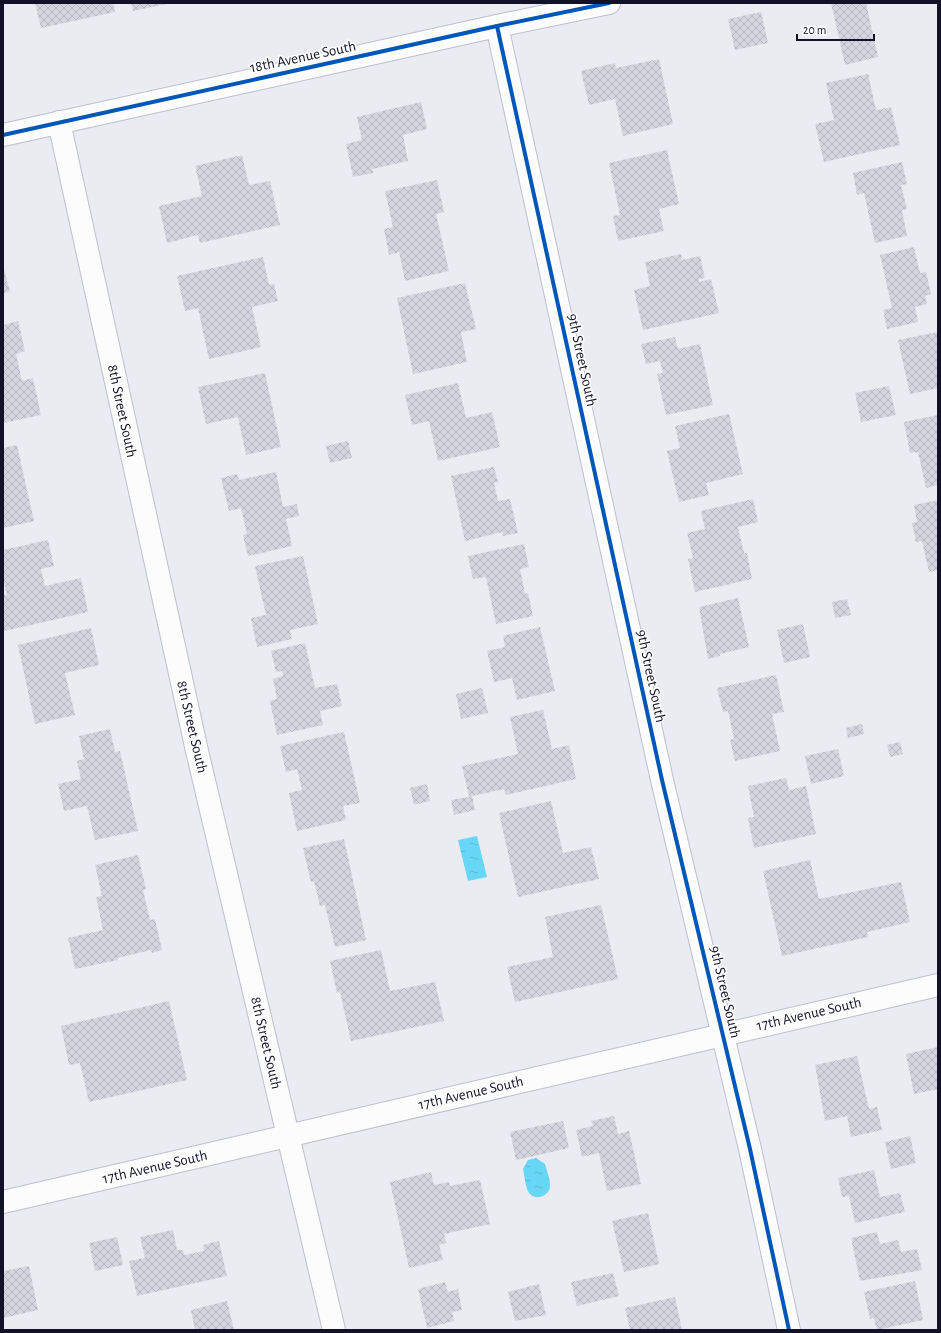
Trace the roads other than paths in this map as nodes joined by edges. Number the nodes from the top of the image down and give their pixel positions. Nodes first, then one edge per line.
1 (609, 3) edge
2 (497, 26) junction
3 (59, 122) junction
4 (3, 135) edge
5 (938, 985) edge
6 (723, 1035) junction
7 (288, 1136) junction
8 (3, 1202) edge
9 (334, 1330) edge
10 (789, 1330) edge

1 - 2 street, 18th Avenue South
2 - 3 street, 18th Avenue South
2 - 6 street, 9th Street South
3 - 4 street, 18th Avenue South
3 - 7 street, 8th Street South
5 - 6 street, 17th Avenue South
6 - 7 street, 17th Avenue South
6 - 10 street, 9th Street South
7 - 8 street, 17th Avenue South
7 - 9 street, 8th Street South

